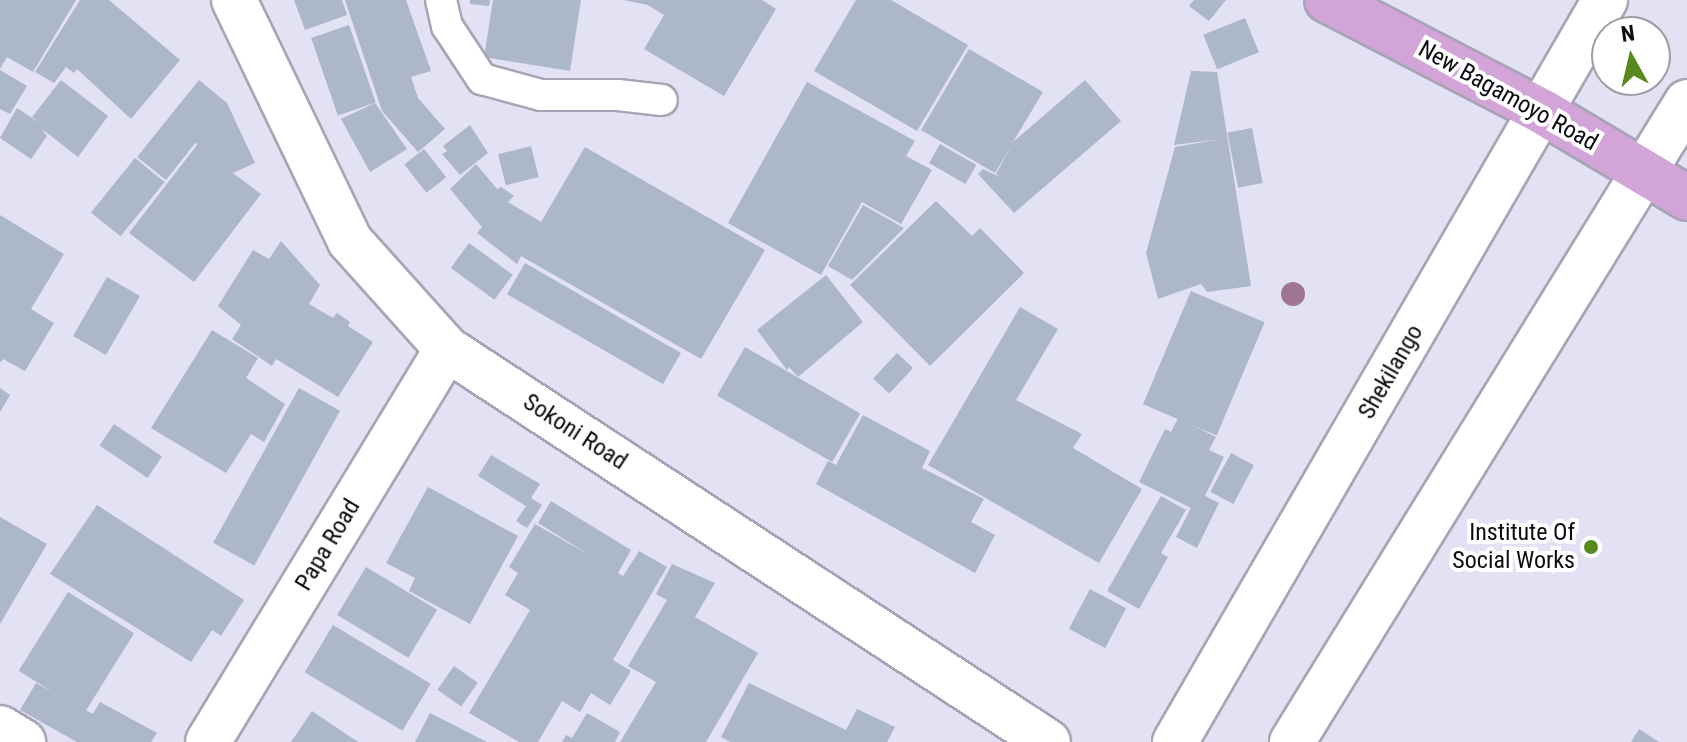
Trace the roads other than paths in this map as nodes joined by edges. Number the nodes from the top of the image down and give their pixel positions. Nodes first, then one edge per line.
1 (234, 0) edge
2 (441, 0) edge
3 (1327, 0) edge
4 (1605, 0) edge
5 (662, 100) dead end
6 (1687, 102) edge
7 (1543, 112) junction
8 (1644, 172) junction
9 (1687, 198) edge
10 (447, 349) junction
11 (0, 728) edge
12 (23, 742) edge
13 (208, 742) edge
14 (1048, 742) edge
15 (1175, 742) edge
16 (1292, 742) edge

1 - 10 street, Sokoni Road
2 - 5 lane
3 - 7 highway, New Bagamoyo Road
4 - 7 street, Shekilango
6 - 8 street
7 - 8 highway, New Bagamoyo Road
7 - 15 street, Shekilango
8 - 9 highway, New Bagamoyo Road
8 - 16 street
10 - 13 street, Papa Road
10 - 14 street, Sokoni Road
11 - 12 street

